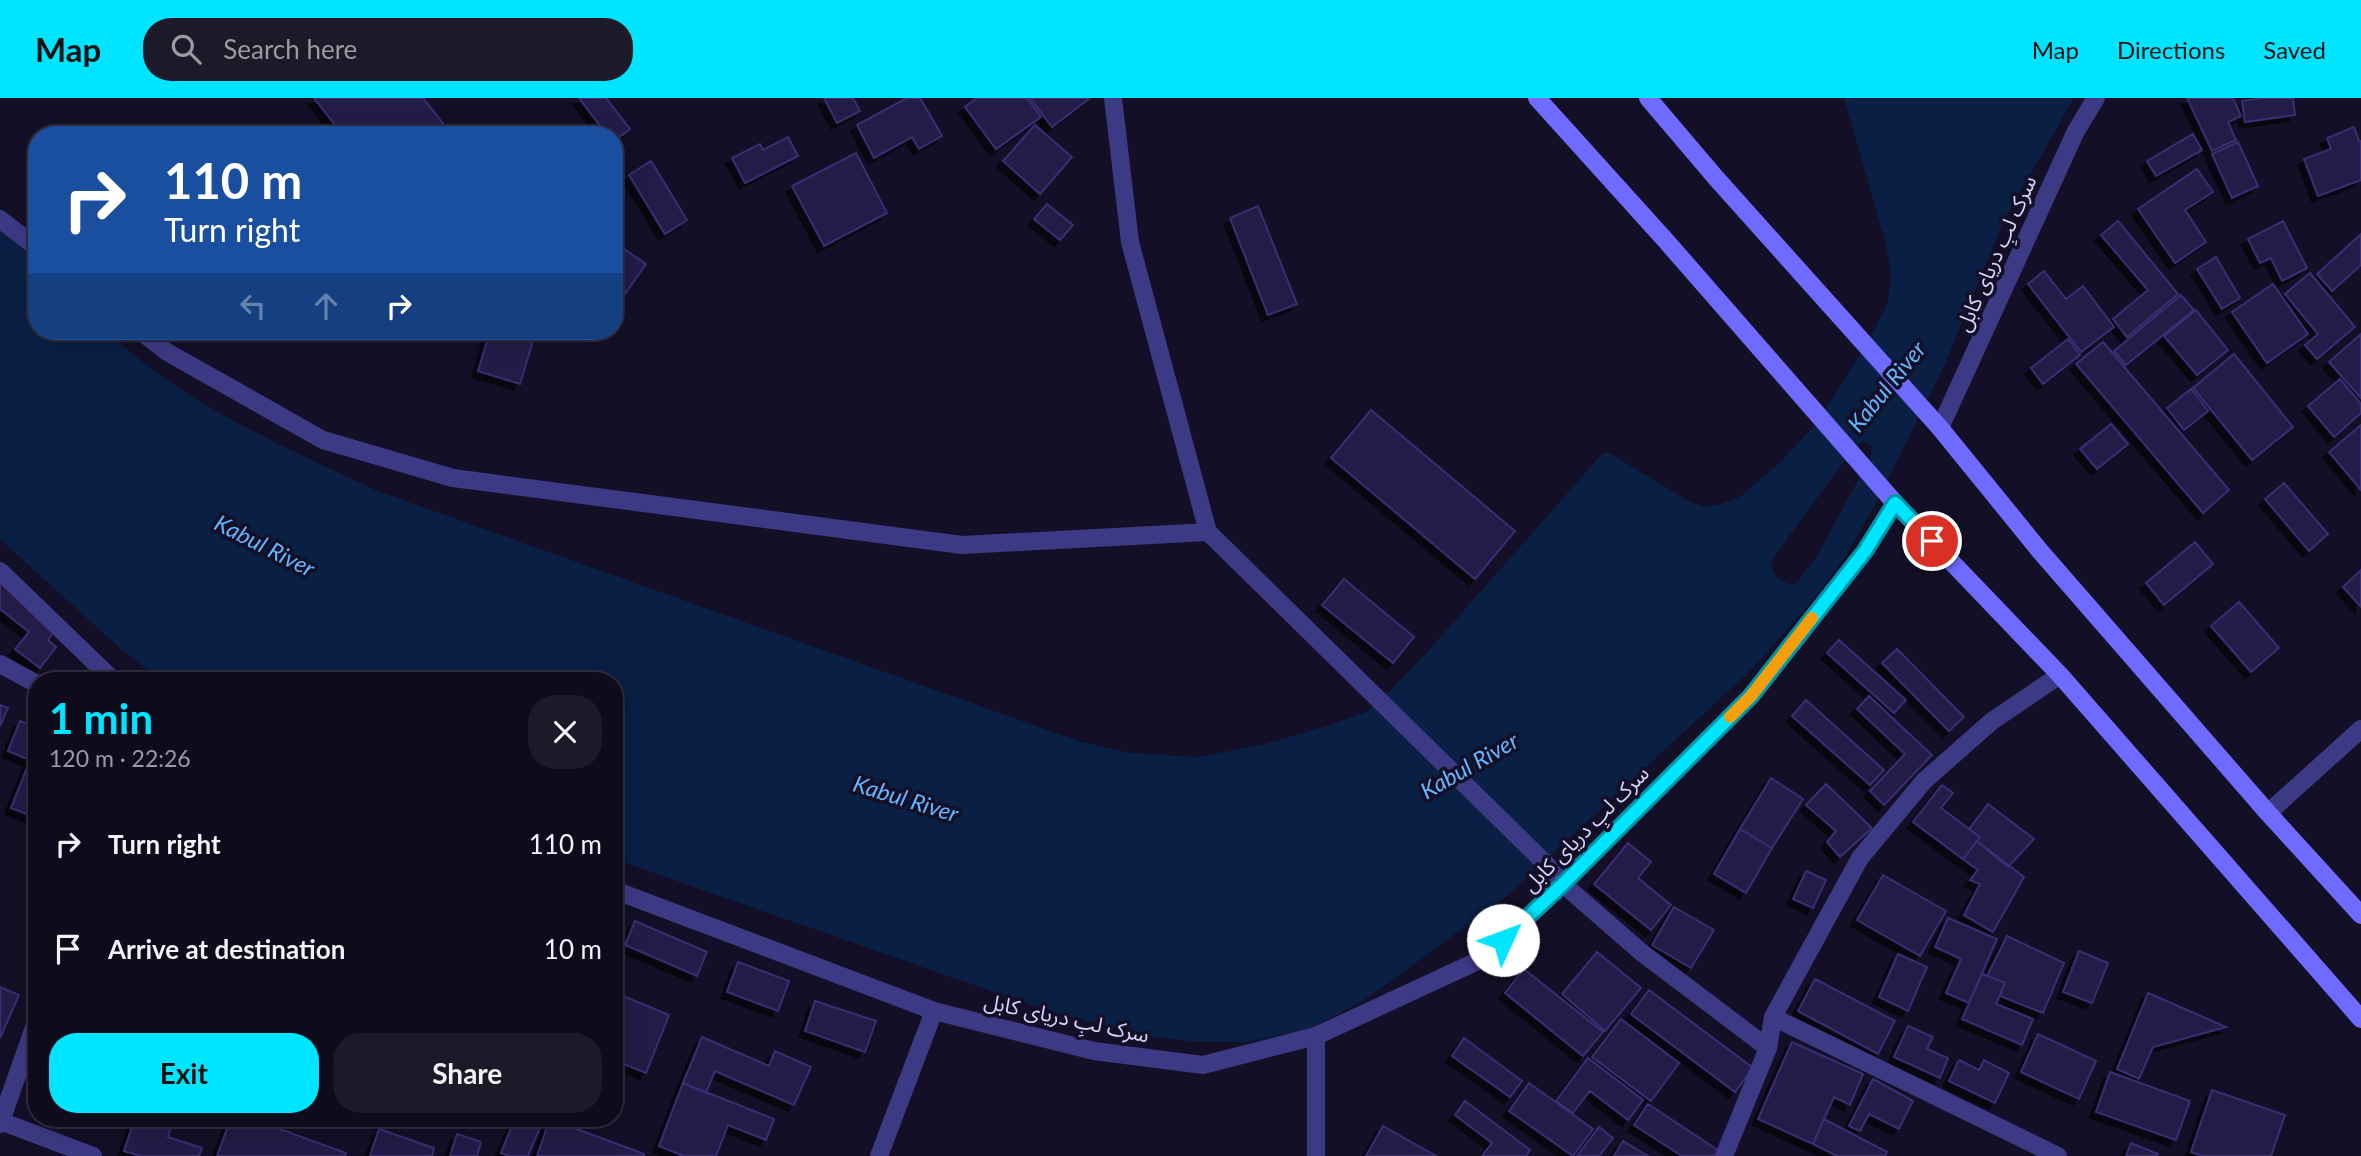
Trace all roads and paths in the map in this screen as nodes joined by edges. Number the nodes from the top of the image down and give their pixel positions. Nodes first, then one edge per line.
1 (1113, 98) edge
2 (1537, 98) edge
3 (1648, 98) edge
4 (2096, 98) edge
5 (0, 219) edge
6 (28, 241) edge
7 (152, 340) edge
8 (1936, 424) junction
9 (1892, 499) junction
10 (1208, 532) junction
11 (0, 571) edge
12 (0, 664) edge
13 (105, 672) edge
14 (2060, 675) junction
15 (28, 679) edge
16 (2361, 729) edge
17 (2268, 813) junction
18 (1563, 884) junction
19 (623, 893) edge
20 (2361, 915) edge
21 (934, 1011) junction
22 (1773, 1017) junction
23 (2361, 1019) edge
24 (1316, 1037) junction
25 (28, 1044) edge
26 (1768, 1048) junction
27 (0, 1123) edge
28 (93, 1156) edge
29 (879, 1156) edge
30 (1316, 1156) edge
31 (1724, 1156) edge
32 (2058, 1156) edge

1 - 10 street
2 - 9 main road
3 - 8 main road
4 - 8 street, سرک لبِ دریای کابل
5 - 6 street
7 - 10 street
8 - 17 main road
9 - 14 main road
9 - 18 street, سرک لبِ دریای کابل
10 - 18 street
11 - 13 street
12 - 15 street
14 - 22 street
14 - 23 main road
16 - 17 street
17 - 20 main road
18 - 24 street, سرک لبِ دریای کابل
18 - 26 street
19 - 21 street, سرک لبِ دریای کابل
21 - 24 street, سرک لبِ دریای کابل
21 - 29 street
22 - 26 street
22 - 32 street
24 - 30 street
25 - 27 street
26 - 31 street
27 - 28 street

